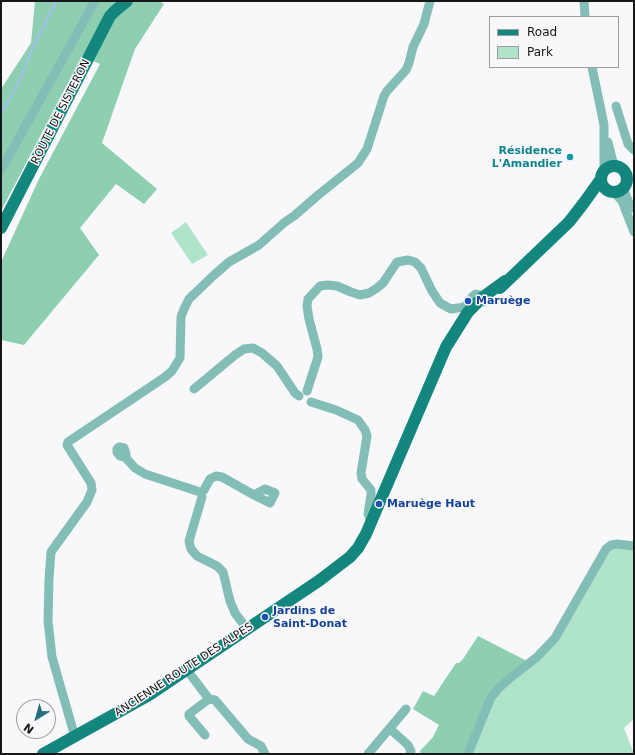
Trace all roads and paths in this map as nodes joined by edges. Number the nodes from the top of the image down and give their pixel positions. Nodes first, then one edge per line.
1 (94, 1) edge
2 (127, 1) edge
3 (430, 1) edge
4 (584, 1) edge
5 (585, 16) edge
6 (592, 68) edge
7 (604, 124) junction
8 (634, 150) edge
9 (1, 170) edge
10 (615, 171) edge
11 (634, 177) edge
12 (617, 189) junction
13 (583, 204) junction
14 (634, 217) edge
15 (1, 228) edge
16 (634, 232) edge
17 (469, 311) junction
18 (194, 389) dead end
19 (311, 402) dead end
20 (125, 457) dead end
21 (201, 493) junction
22 (254, 495) dead end
23 (372, 523) junction
24 (634, 546) edge
25 (247, 629) junction
26 (187, 670) junction
27 (209, 699) junction
28 (406, 709) dead end
29 (390, 729) junction
30 (205, 735) dead end
31 (74, 737) junction
32 (43, 754) edge
33 (265, 754) edge
34 (368, 754) edge
35 (410, 754) edge
36 (468, 754) edge

1 - 9 street
2 - 15 main road, ROUTE DE SISTERON
3 - 31 street
4 - 5 street
6 - 7 street
7 - 8 street
7 - 10 street
10 - 12 main road
10 - 12 main road
10 - 13 main road, ANCIENNE ROUTE DES ALPES
11 - 12 main road, ANCIENNE ROUTE DES ALPES
12 - 13 main road, ANCIENNE ROUTE DES ALPES
12 - 14 street
12 - 16 street
13 - 17 main road, ANCIENNE ROUTE DES ALPES
17 - 18 street
17 - 23 main road, ANCIENNE ROUTE DES ALPES
19 - 23 street
20 - 21 street
21 - 22 street
21 - 25 street
23 - 25 main road, ANCIENNE ROUTE DES ALPES
24 - 36 street
25 - 26 main road, ANCIENNE ROUTE DES ALPES
26 - 27 street
26 - 31 main road, ANCIENNE ROUTE DES ALPES
27 - 30 street
27 - 33 street
28 - 29 street
29 - 34 street
29 - 35 street
31 - 32 main road, ANCIENNE ROUTE DES ALPES

